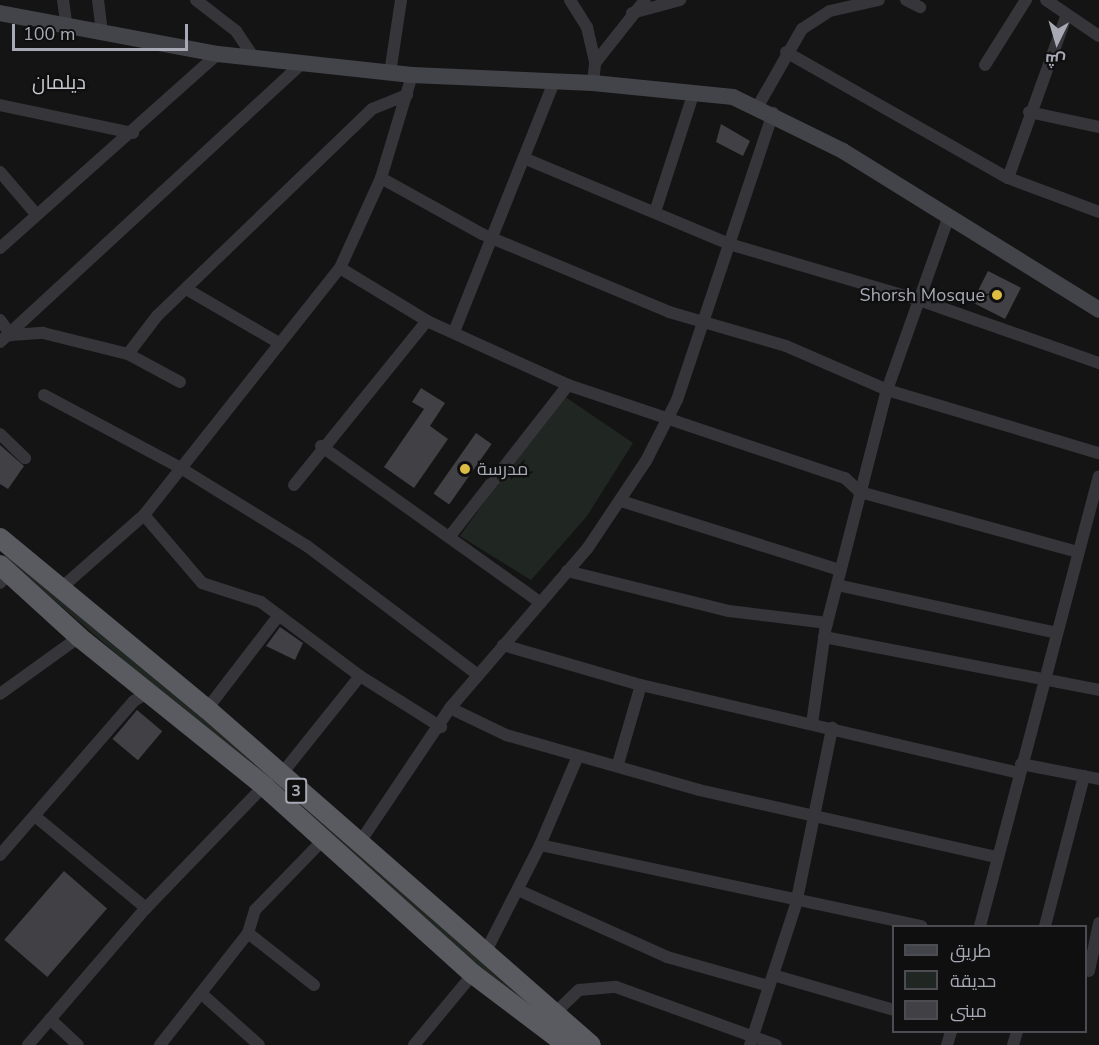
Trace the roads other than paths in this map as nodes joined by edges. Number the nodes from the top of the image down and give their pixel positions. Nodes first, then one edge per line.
1 (63, 0) edge
2 (98, 0) edge
3 (196, 0) edge
4 (401, 0) edge
5 (570, 0) edge
6 (645, 0) edge
7 (680, 0) edge
8 (879, 0) edge
9 (906, 0) edge
10 (1026, 0) edge
11 (1046, 0) edge
12 (580, 6) edge
13 (920, 7) dead end
14 (0, 13) edge
15 (632, 13) junction
16 (1066, 17) junction
17 (67, 28) junction
18 (102, 33) junction
19 (1099, 36) edge
20 (786, 52) junction
21 (218, 54) junction
22 (254, 58) junction
23 (302, 63) junction
24 (595, 63) junction
25 (985, 65) dead end
26 (390, 73) junction
27 (412, 75) junction
28 (554, 82) junction
29 (593, 83) junction
30 (694, 92) junction
31 (407, 95) junction
32 (0, 105) edge
33 (766, 110) junction
34 (1029, 112) junction
35 (1099, 127) edge
36 (133, 133) junction
37 (526, 159) junction
38 (0, 172) edge
39 (1008, 177) junction
40 (381, 178) junction
41 (654, 212) junction
42 (1099, 212) edge
43 (36, 214) junction
44 (948, 219) junction
45 (494, 239) junction
46 (729, 244) junction
47 (0, 248) edge
48 (340, 268) junction
49 (188, 290) junction
50 (919, 300) junction
51 (1099, 310) edge
52 (0, 320) edge
53 (427, 321) junction
54 (704, 321) junction
55 (454, 332) junction
56 (11, 334) junction
57 (0, 342) edge
58 (279, 343) junction
59 (128, 354) junction
60 (1099, 363) edge
61 (180, 382) dead end
62 (568, 385) junction
63 (887, 390) junction
64 (44, 395) dead end
65 (669, 416) junction
66 (0, 434) edge
67 (321, 446) junction
68 (1099, 453) edge
69 (25, 458) dead end
70 (179, 467) junction
71 (1099, 476) edge
72 (294, 485) dead end
73 (860, 492) junction
74 (621, 501) junction
75 (1094, 512) edge
76 (144, 515) junction
77 (450, 536) junction
78 (3, 544) edge
79 (1078, 552) junction
80 (840, 570) junction
81 (567, 571) junction
82 (3, 574) edge
83 (837, 585) junction
84 (60, 590) junction
85 (541, 603) junction
86 (279, 615) junction
87 (827, 622) junction
88 (1057, 633) junction
89 (824, 637) junction
90 (79, 638) junction
91 (503, 645) junction
92 (477, 675) junction
93 (360, 676) junction
94 (1045, 678) junction
95 (641, 685) junction
96 (1099, 690) edge
97 (147, 693) junction
98 (0, 694) edge
99 (450, 708) junction
100 (207, 709) junction
101 (812, 724) junction
102 (441, 727) junction
103 (832, 728) junction
104 (578, 756) junction
105 (618, 764) junction
106 (1020, 769) junction
107 (1084, 776) junction
108 (1099, 779) edge
109 (272, 781) junction
110 (36, 817) junction
111 (817, 818) junction
112 (322, 841) junction
113 (358, 845) junction
114 (540, 845) junction
115 (0, 855) edge
116 (996, 857) junction
117 (518, 890) junction
118 (798, 898) junction
119 (146, 908) junction
120 (1099, 922) edge
121 (913, 925) edge
122 (980, 925) edge
123 (1046, 925) edge
124 (248, 933) junction
125 (485, 953) junction
126 (1091, 972) edge
127 (473, 974) junction
128 (771, 981) junction
129 (314, 986) dead end
130 (203, 994) junction
131 (892, 1010) edge
132 (554, 1014) junction
133 (50, 1019) junction
134 (752, 1040) edge
135 (563, 1044) edge
136 (28, 1045) edge
137 (78, 1045) edge
138 (160, 1045) edge
139 (259, 1045) edge
140 (414, 1045) edge
141 (591, 1045) edge
142 (776, 1045) edge

1 - 17 street
2 - 18 street
3 - 22 street
4 - 26 street
5 - 12 street
6 - 15 street
7 - 15 street
8 - 20 street
9 - 13 street
10 - 25 street
11 - 16 street
12 - 24 street
14 - 17 main road
15 - 24 street
16 - 19 street
16 - 34 street
17 - 18 main road
18 - 21 main road
20 - 33 street
20 - 39 street
21 - 22 main road
21 - 36 street
22 - 23 main road
23 - 26 main road
23 - 56 street
24 - 29 street
26 - 27 main road
27 - 28 main road
27 - 31 street
28 - 29 main road
28 - 37 street
29 - 30 main road
30 - 33 main road
30 - 41 street
31 - 40 street
31 - 49 street
32 - 36 street
33 - 44 main road
33 - 46 street
34 - 35 street
34 - 39 street
36 - 43 street
37 - 41 street
37 - 45 street
38 - 43 street
39 - 42 street
40 - 45 street
40 - 48 street
41 - 46 street
43 - 47 street
44 - 50 street
44 - 51 main road
45 - 54 street
45 - 55 street
46 - 50 street
46 - 54 street
48 - 53 street
48 - 58 street
49 - 58 street
49 - 59 street
50 - 60 street
50 - 63 street
52 - 56 street
53 - 55 street
53 - 67 street
54 - 63 street
54 - 65 street
55 - 62 street
56 - 57 street
56 - 59 street
58 - 70 street
59 - 61 street
62 - 65 street
62 - 77 street
63 - 68 street
63 - 73 street
64 - 70 street
65 - 73 street
65 - 74 street
66 - 69 street
67 - 72 street
67 - 77 street
70 - 76 street
70 - 92 street
71 - 75 street
73 - 79 street
73 - 80 street
74 - 80 street
74 - 81 street
75 - 79 street
76 - 84 street
76 - 86 street
77 - 85 street
78 - 84 highway, 3
79 - 88 street
80 - 83 street
81 - 85 street
81 - 87 street
82 - 90 highway, 3
83 - 87 street
83 - 88 street
84 - 100 highway, 3
85 - 91 street
86 - 93 street
86 - 100 street
87 - 89 street
88 - 94 street
89 - 94 street
89 - 101 street
90 - 97 highway, 3
90 - 98 street
91 - 92 street
91 - 95 street
92 - 99 street
93 - 102 street
93 - 109 street
94 - 96 street
94 - 106 street
95 - 101 street
95 - 105 street
97 - 109 highway, 3
97 - 110 street
99 - 102 street
99 - 104 street
100 - 109 highway, 3
101 - 103 street
102 - 113 street
103 - 106 street
103 - 111 street
104 - 105 street
104 - 114 street
105 - 111 street
106 - 107 street
106 - 116 street
107 - 108 street
107 - 123 street
109 - 112 highway, 3
109 - 113 highway, 3
109 - 119 street
110 - 115 street
110 - 119 street
111 - 116 street
111 - 118 street
112 - 124 street
112 - 127 highway, 3
113 - 125 highway, 3
114 - 117 street
114 - 118 street
116 - 122 street
117 - 125 street
117 - 128 street
118 - 121 street
118 - 128 street
119 - 133 street
120 - 126 street
124 - 129 street
124 - 130 street
125 - 132 highway, 3
127 - 135 highway, 3
127 - 140 street
128 - 131 street
128 - 134 street
130 - 138 street
130 - 139 street
132 - 134 street
132 - 141 highway, 3
133 - 136 street
133 - 137 street
134 - 142 street

